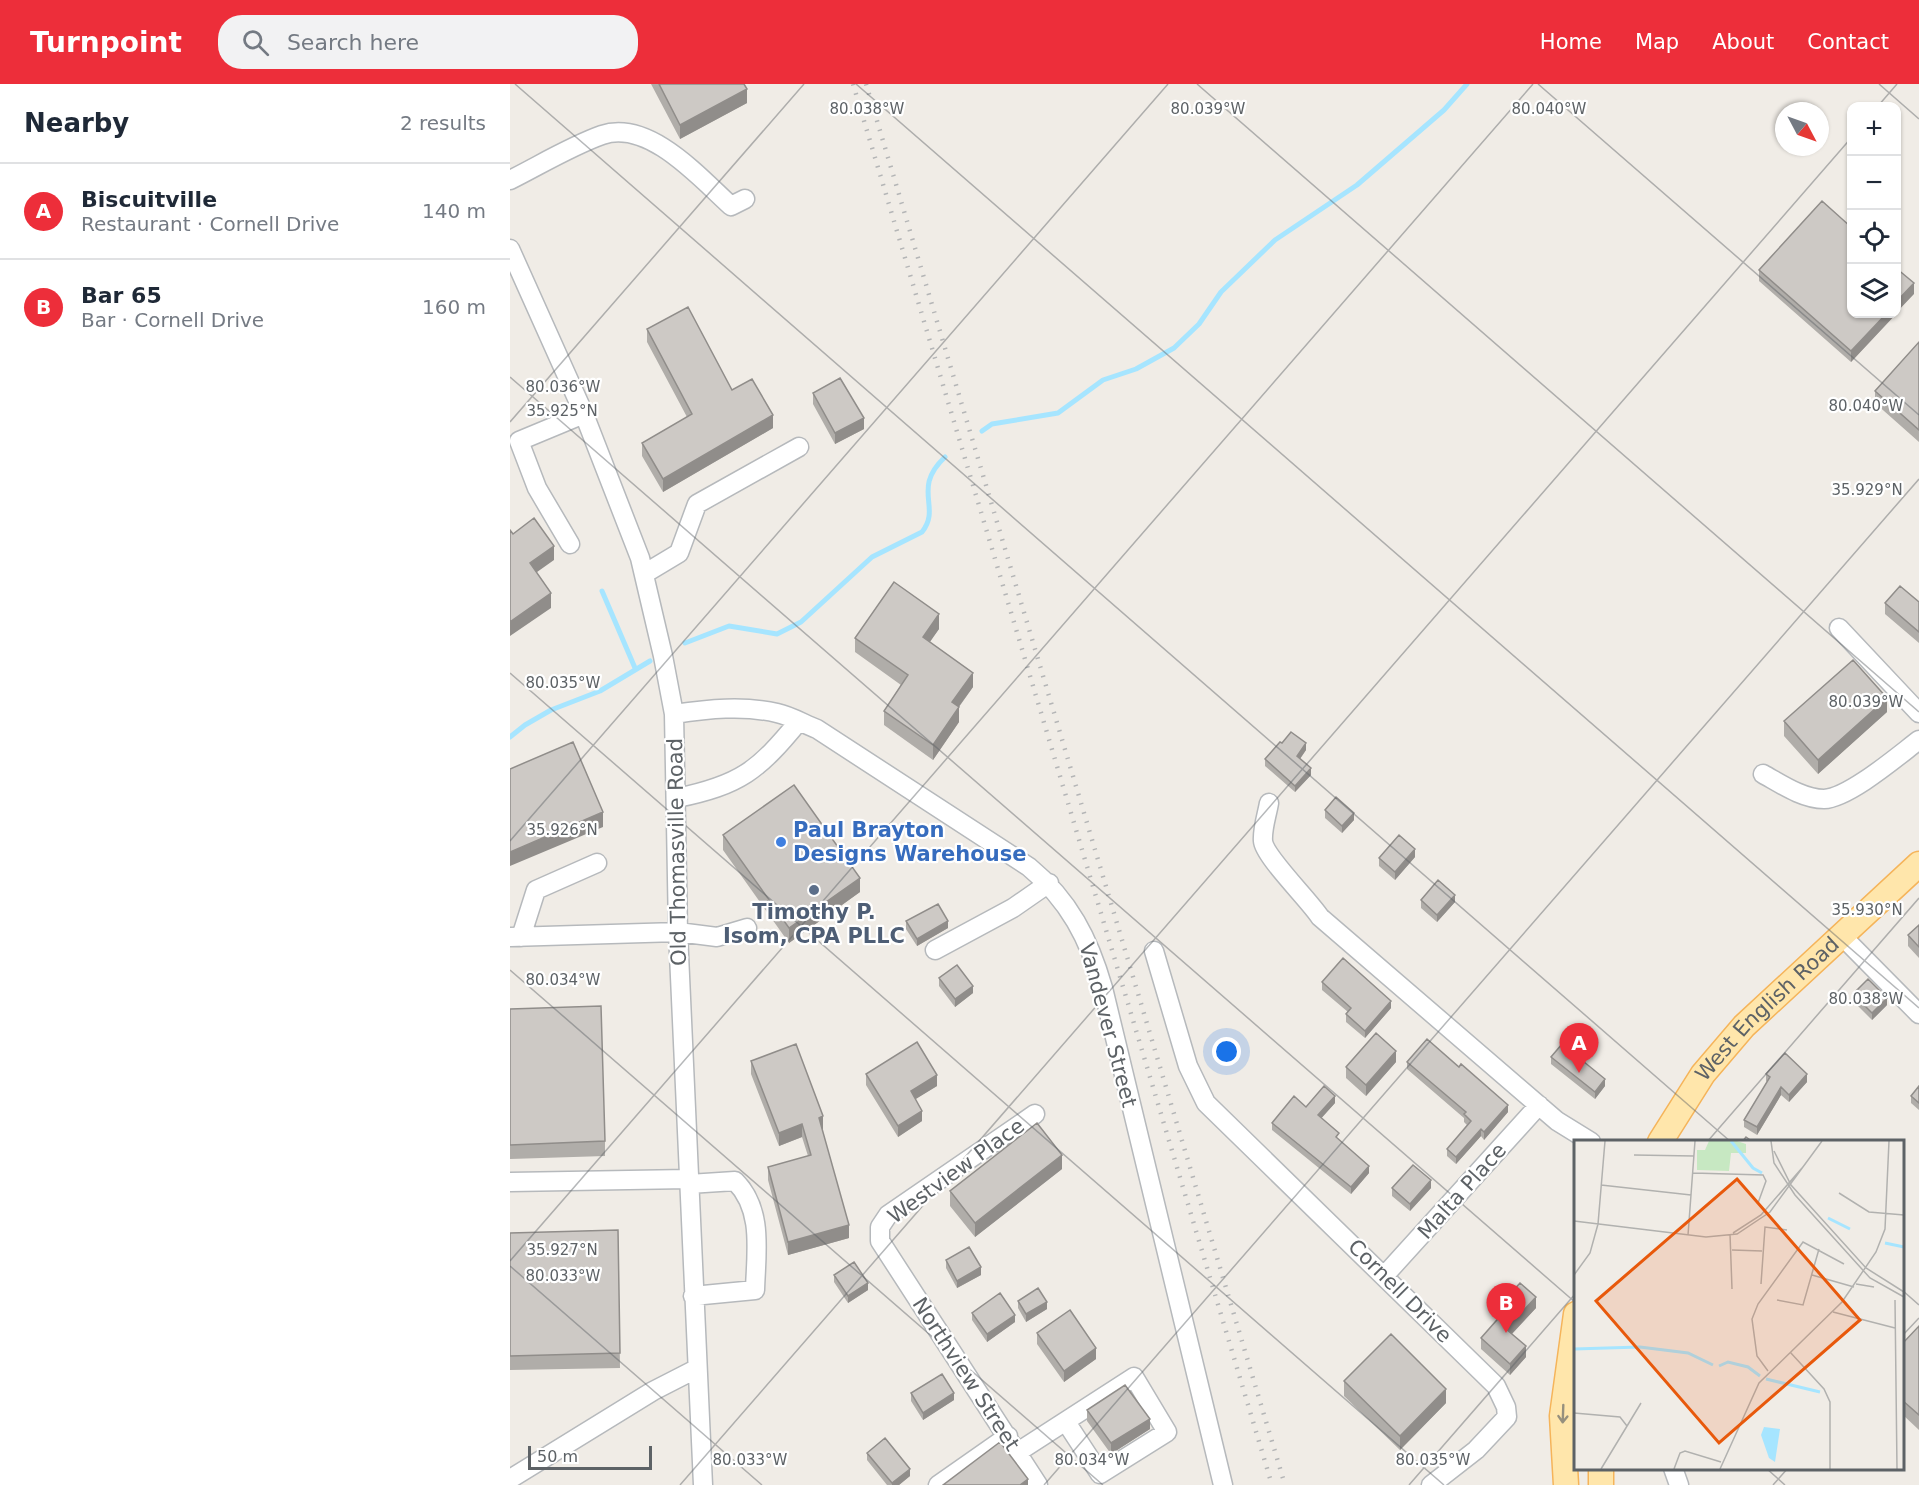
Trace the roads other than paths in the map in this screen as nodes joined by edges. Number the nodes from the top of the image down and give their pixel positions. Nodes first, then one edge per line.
1 (510, 180) edge
2 (745, 199) dead end
3 (510, 249) edge
4 (584, 414) junction
5 (515, 441) edge
6 (799, 447) dead end
7 (570, 544) dead end
8 (644, 574) junction
9 (1839, 628) dead end
10 (1919, 713) edge
11 (674, 714) junction
12 (799, 721) junction
13 (1919, 740) edge
14 (1763, 774) dead end
15 (677, 798) junction
16 (1269, 803) dead end
17 (597, 863) dead end
18 (1919, 864) edge
19 (1048, 883) junction
20 (747, 928) dead end
21 (678, 932) junction
22 (1842, 936) junction
23 (515, 937) edge
24 (935, 950) dead end
25 (1154, 951) dead end
26 (1919, 1014) edge
27 (1539, 1106) junction
28 (1035, 1114) dead end
29 (1588, 1140) edge
30 (1661, 1140) edge
31 (688, 1181) junction
32 (510, 1182) edge
33 (894, 1263) joint
34 (1385, 1275) junction
35 (693, 1296) junction
36 (1574, 1322) edge
37 (696, 1369) junction
38 (1066, 1422) junction
39 (1008, 1436) junction
40 (1018, 1452) junction
41 (1600, 1470) edge
42 (1674, 1470) edge
43 (510, 1479) edge
44 (703, 1485) edge
45 (938, 1485) edge
46 (1038, 1485) edge
47 (1223, 1485) edge
48 (1431, 1485) edge
49 (1566, 1485) edge
50 (1601, 1485) edge
51 (1679, 1485) edge

1 - 2 street
3 - 4 street, Old Thomasville Road
4 - 5 street
4 - 8 street, Old Thomasville Road
5 - 7 street
6 - 8 street
8 - 11 street, Old Thomasville Road
9 - 10 street
11 - 12 street, Vandever Street
11 - 15 street, Old Thomasville Road
12 - 15 street
12 - 19 street, Vandever Street
13 - 14 street
15 - 21 street, Old Thomasville Road
16 - 27 street
17 - 23 street
18 - 22 main road, West English Road
19 - 24 street
19 - 47 street, Vandever Street
20 - 21 street
21 - 23 street
21 - 31 street, Old Thomasville Road
22 - 26 street
22 - 30 main road, West English Road
25 - 34 street, Cornell Drive
27 - 29 street
27 - 34 street, Malta Place
28 - 33 street, Westview Place
31 - 32 street
31 - 35 street, Old Thomasville Road
31 - 35 street
33 - 39 street, Northview Street
34 - 48 street, Cornell Drive
35 - 37 street, Old Thomasville Road
36 -> 49 main road
37 - 43 street
37 - 44 street, Old Thomasville Road
38 - 38 street
38 - 40 street
39 - 40 street, Northview Street
39 - 45 street
40 - 46 street, Northview Street
41 - 50 main road
42 - 51 street

